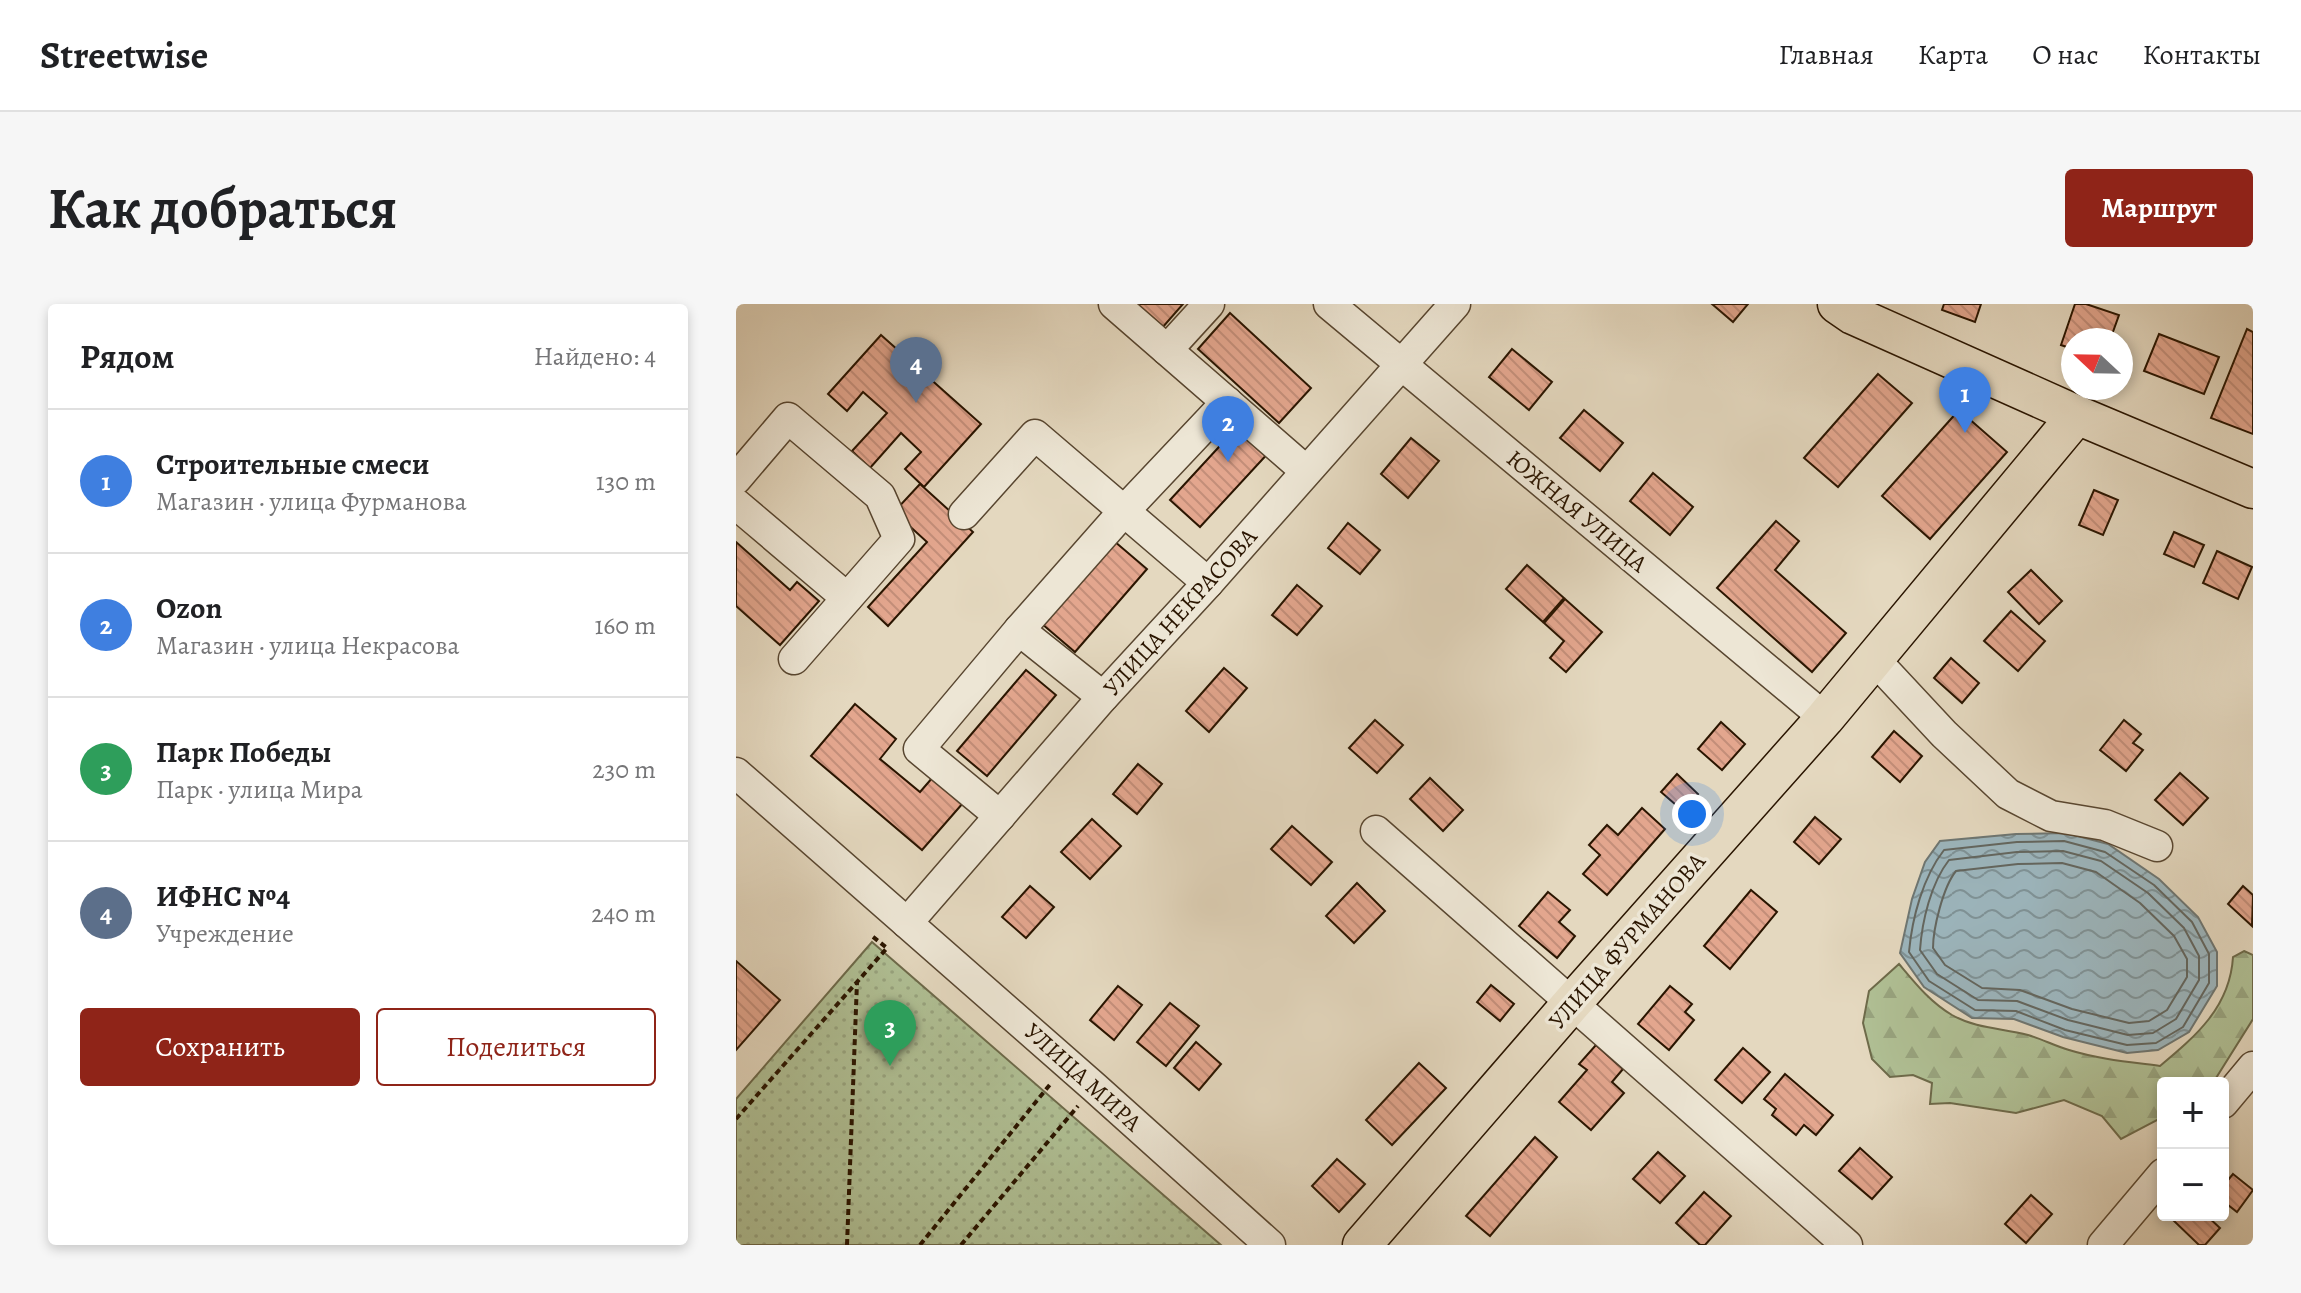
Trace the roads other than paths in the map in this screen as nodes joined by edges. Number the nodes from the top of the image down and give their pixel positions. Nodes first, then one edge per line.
1 (1114, 304) edge
2 (1209, 304) edge
3 (1329, 304) edge
4 (1455, 304) edge
5 (1837, 304) edge
6 (1167, 350) junction
7 (1400, 364) junction
8 (1227, 402) junction
9 (2077, 415) junction
10 (1306, 471) junction
11 (736, 479) edge
12 (2253, 489) edge
13 (736, 504) edge
14 (1124, 511) junction
15 (964, 514) dead end
16 (1208, 583) junction
17 (847, 598) junction
18 (1019, 630) junction
19 (794, 659) dead end
20 (1874, 659) junction
21 (1103, 697) junction
22 (1825, 718) junction
23 (736, 773) edge
24 (1000, 816) junction
25 (1376, 831) dead end
26 (2157, 846) dead end
27 (900, 917) junction
28 (1571, 1004) junction
29 (2253, 1067) edge
30 (2229, 1096) edge
31 (2157, 1181) edge
32 (1270, 1245) edge
33 (1362, 1245) edge
34 (1847, 1245) edge
35 (2103, 1245) edge

1 - 6 street
2 - 6 street
3 - 7 street, ЮЖНАЯ УЛИЦА
4 - 7 street, УЛИЦА НЕКРАСОВА
5 - 9 main road
6 - 8 street
7 - 10 street, УЛИЦА НЕКРАСОВА
7 - 22 street, ЮЖНАЯ УЛИЦА
8 - 10 street
8 - 14 street
9 - 12 main road
9 - 20 main road, УЛИЦА ФУРМАНОВА
10 - 16 street, УЛИЦА НЕКРАСОВА
11 - 17 street
13 - 17 street
14 - 15 street
14 - 16 street
14 - 18 street
16 - 21 street, УЛИЦА НЕКРАСОВА
17 - 19 street
18 - 21 street
18 - 24 street
20 - 22 main road, УЛИЦА ФУРМАНОВА
20 - 26 street
21 - 24 street, УЛИЦА НЕКРАСОВА
22 - 28 main road, УЛИЦА ФУРМАНОВА
23 - 27 street, УЛИЦА МИРА
24 - 27 street, УЛИЦА НЕКРАСОВА
25 - 28 street
27 - 32 street, УЛИЦА МИРА
28 - 33 main road, УЛИЦА ФУРМАНОВА
28 - 34 street
29 - 30 street
31 - 35 street

